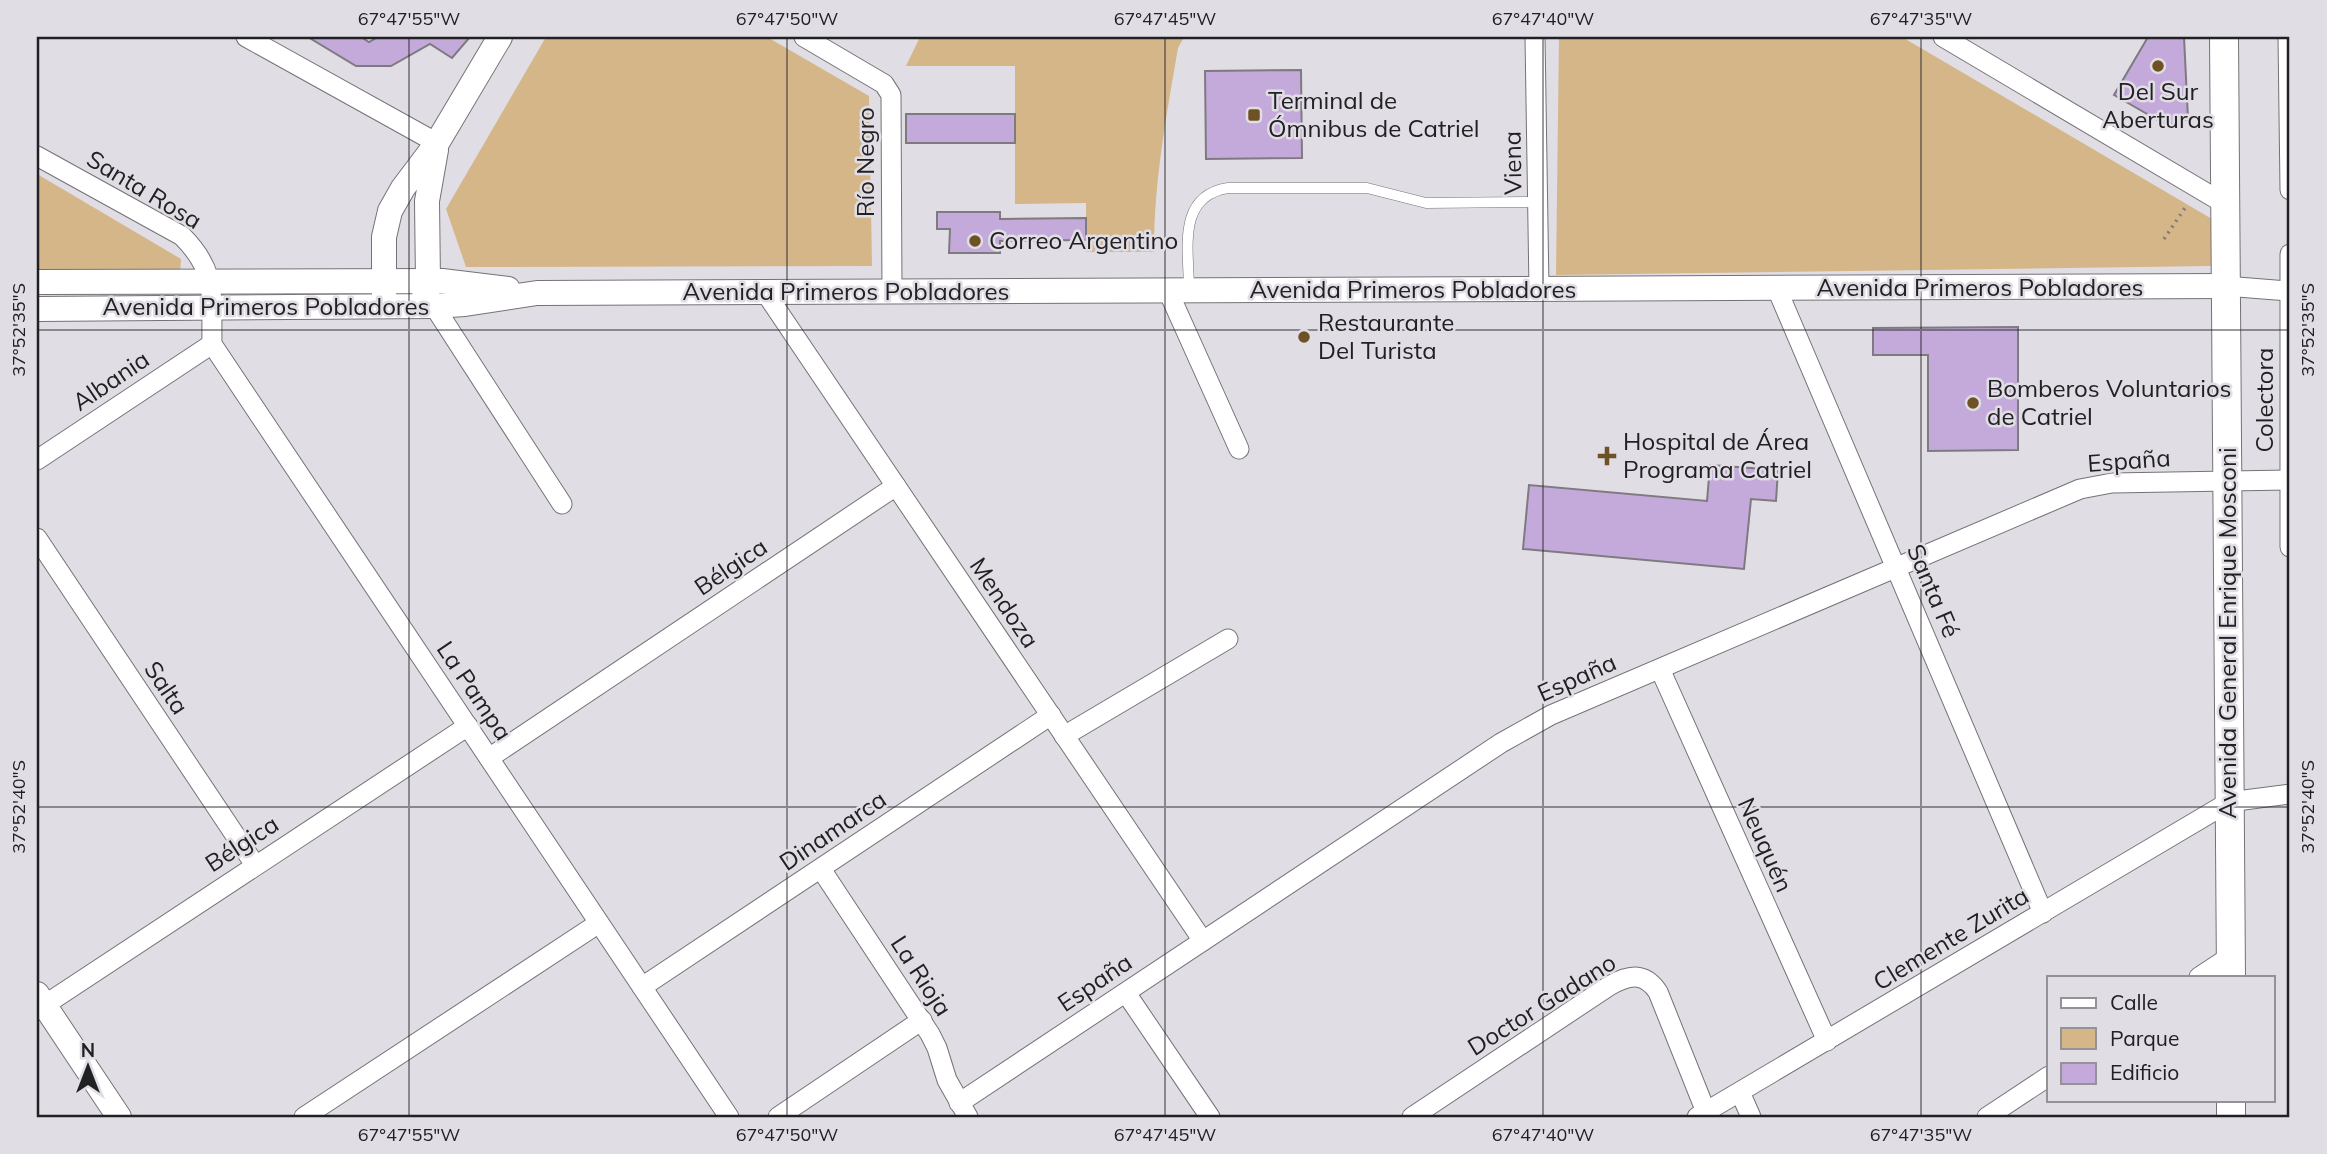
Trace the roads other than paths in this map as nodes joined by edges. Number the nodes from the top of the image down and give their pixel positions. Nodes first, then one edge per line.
1 (246, 37) edge
2 (500, 37) edge
3 (804, 37) edge
4 (1535, 37) edge
5 (1943, 37) edge
6 (2224, 37) edge
7 (2288, 37) edge
8 (438, 142) junction
9 (37, 156) edge
10 (2290, 190) edge
11 (1538, 202) junction
12 (2225, 204) junction
13 (2290, 254) edge
14 (384, 281) junction
15 (428, 281) junction
16 (37, 282) edge
17 (211, 282) junction
18 (2225, 286) junction
19 (1539, 289) junction
20 (1777, 289) junction
21 (1179, 291) junction
22 (2290, 291) edge
23 (765, 292) junction
24 (892, 292) junction
25 (537, 293) junction
26 (424, 306) junction
27 (384, 307) junction
28 (212, 308) junction
29 (37, 309) edge
30 (212, 344) junction
31 (2290, 445) edge
32 (1238, 449) dead end
33 (37, 460) edge
34 (2290, 480) edge
35 (2227, 481) junction
36 (896, 486) junction
37 (562, 504) dead end
38 (37, 538) edge
39 (2290, 547) edge
40 (1896, 567) junction
41 (1228, 639) dead end
42 (1660, 669) junction
43 (1051, 715) junction
44 (468, 726) junction
45 (1064, 736) junction
46 (489, 758) junction
47 (2290, 794) edge
48 (2229, 802) junction
49 (255, 865) junction
50 (821, 869) junction
51 (2043, 913) junction
52 (599, 923) junction
53 (1203, 941) junction
54 (2231, 967) edge
55 (2202, 976) edge
56 (642, 987) junction
57 (1126, 992) junction
58 (39, 1003) edge
59 (922, 1020) junction
60 (1827, 1041) junction
61 (2047, 1077) edge
62 (1740, 1092) junction
63 (963, 1110) edge
64 (1702, 1115) edge
65 (119, 1117) edge
66 (304, 1117) edge
67 (729, 1117) edge
68 (778, 1117) edge
69 (1210, 1117) edge
70 (1412, 1117) edge
71 (1751, 1117) edge
72 (1987, 1117) edge

1 - 8 street
2 - 8 street
3 - 24 street, Río Negro
4 - 11 street, Viena
5 - 12 street
6 - 12 main road, Avenida General Enrique Mosconi
7 - 10 street
8 - 14 street
8 - 15 street
9 - 17 street, Santa Rosa
11 - 19 street, Viena
11 - 21 lane
12 - 18 main road, Avenida General Enrique Mosconi
13 - 22 street, Colectora
14 - 15 street, Avenida Primeros Pobladores
14 - 17 street, Avenida Primeros Pobladores
14 - 27 street
15 - 25 street, Avenida Primeros Pobladores
15 - 26 street
16 - 17 street, Avenida Primeros Pobladores
17 - 28 street
18 - 20 street, Avenida Primeros Pobladores
18 - 22 street, Avenida Primeros Pobladores
18 - 35 main road, Avenida General Enrique Mosconi
19 - 20 street, Avenida Primeros Pobladores
19 - 21 street, Avenida Primeros Pobladores
20 - 40 street, Santa Fé
21 - 24 street, Avenida Primeros Pobladores
21 - 32 street
22 - 31 street, Colectora
23 - 24 street, Avenida Primeros Pobladores
23 - 25 street, Avenida Primeros Pobladores
23 - 36 street, Mendoza
25 - 26 street, Avenida Primeros Pobladores
26 - 27 street, Avenida Primeros Pobladores
26 - 37 street
27 - 28 street, Avenida Primeros Pobladores
28 - 29 street, Avenida Primeros Pobladores
28 - 30 street
30 - 33 street, Albania
30 - 44 street, La Pampa
31 - 34 street, Colectora
34 - 35 street, España
34 - 39 street, Colectora
35 - 40 street, España
35 - 48 main road, Avenida General Enrique Mosconi
36 - 43 street, Mendoza
36 - 46 street, Bélgica
38 - 49 street, Salta
40 - 42 street, España
40 - 51 street, Santa Fé
41 - 45 street
42 - 53 street, España
42 - 60 street, Neuquén
43 - 45 street, Mendoza
43 - 50 street, Dinamarca
44 - 46 street, La Pampa
44 - 49 street, Bélgica
45 - 53 street, Mendoza
46 - 52 street, La Pampa
47 - 48 street
48 - 51 street, Clemente Zurita
48 - 54 main road, Avenida General Enrique Mosconi
49 - 58 street, Bélgica
50 - 56 street, Dinamarca
50 - 59 street, La Rioja
51 - 60 street, Clemente Zurita
52 - 56 street, La Pampa
52 - 66 street
53 - 57 street, España
54 - 55 street
56 - 67 street, La Pampa
57 - 63 street, España
57 - 69 street
58 - 65 street
59 - 63 street, La Rioja
59 - 68 street
60 - 62 street, Clemente Zurita
61 - 72 street
62 - 64 street, Clemente Zurita
62 - 71 street
64 - 70 street, Doctor Gadano

